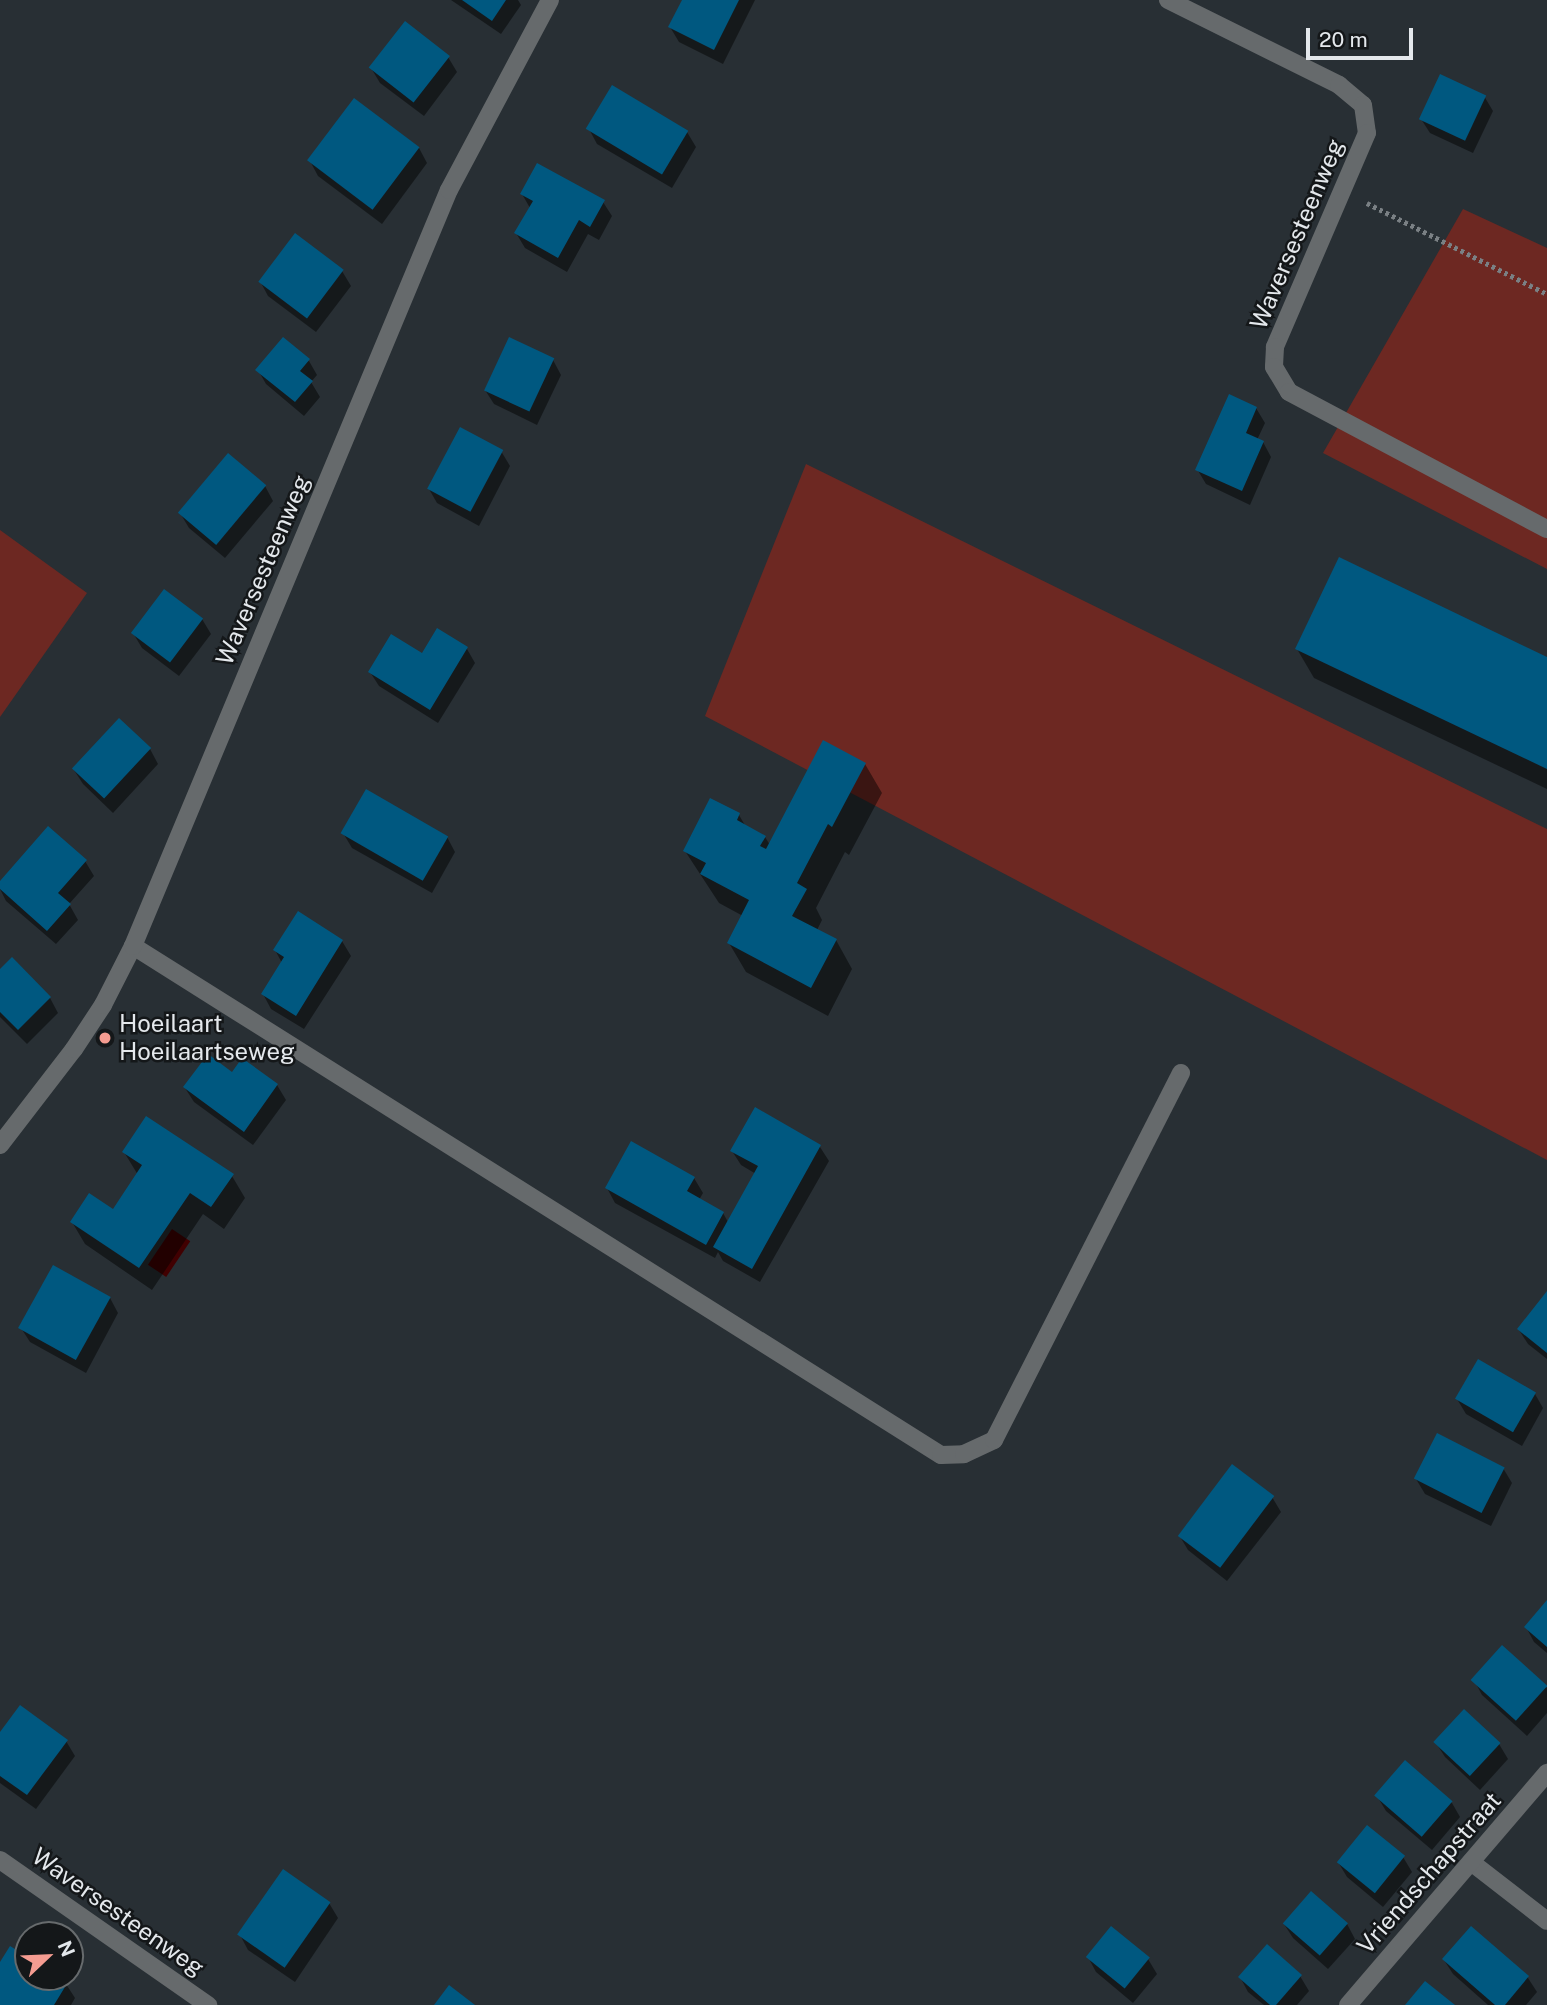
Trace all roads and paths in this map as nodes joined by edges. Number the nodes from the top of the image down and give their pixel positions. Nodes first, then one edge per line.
1 (550, 0) edge
2 (1168, 0) edge
3 (1342, 191) junction
4 (1547, 294) edge
5 (1547, 529) edge
6 (133, 946) junction
7 (1181, 1073) dead end
8 (0, 1145) edge
9 (1547, 1773) edge
10 (0, 1860) edge
11 (1471, 1862) junction
12 (1547, 1921) edge
13 (208, 2005) edge
14 (1348, 2005) edge

1 - 6 street, Waversesteenweg
2 - 3 street, Waversesteenweg
3 - 4 path
3 - 5 street, Waversesteenweg
6 - 7 street
6 - 8 street, Waversesteenweg
9 - 11 street, Vriendschapstraat
10 - 13 street, Waversesteenweg
11 - 12 street
11 - 14 street, Vriendschapstraat

